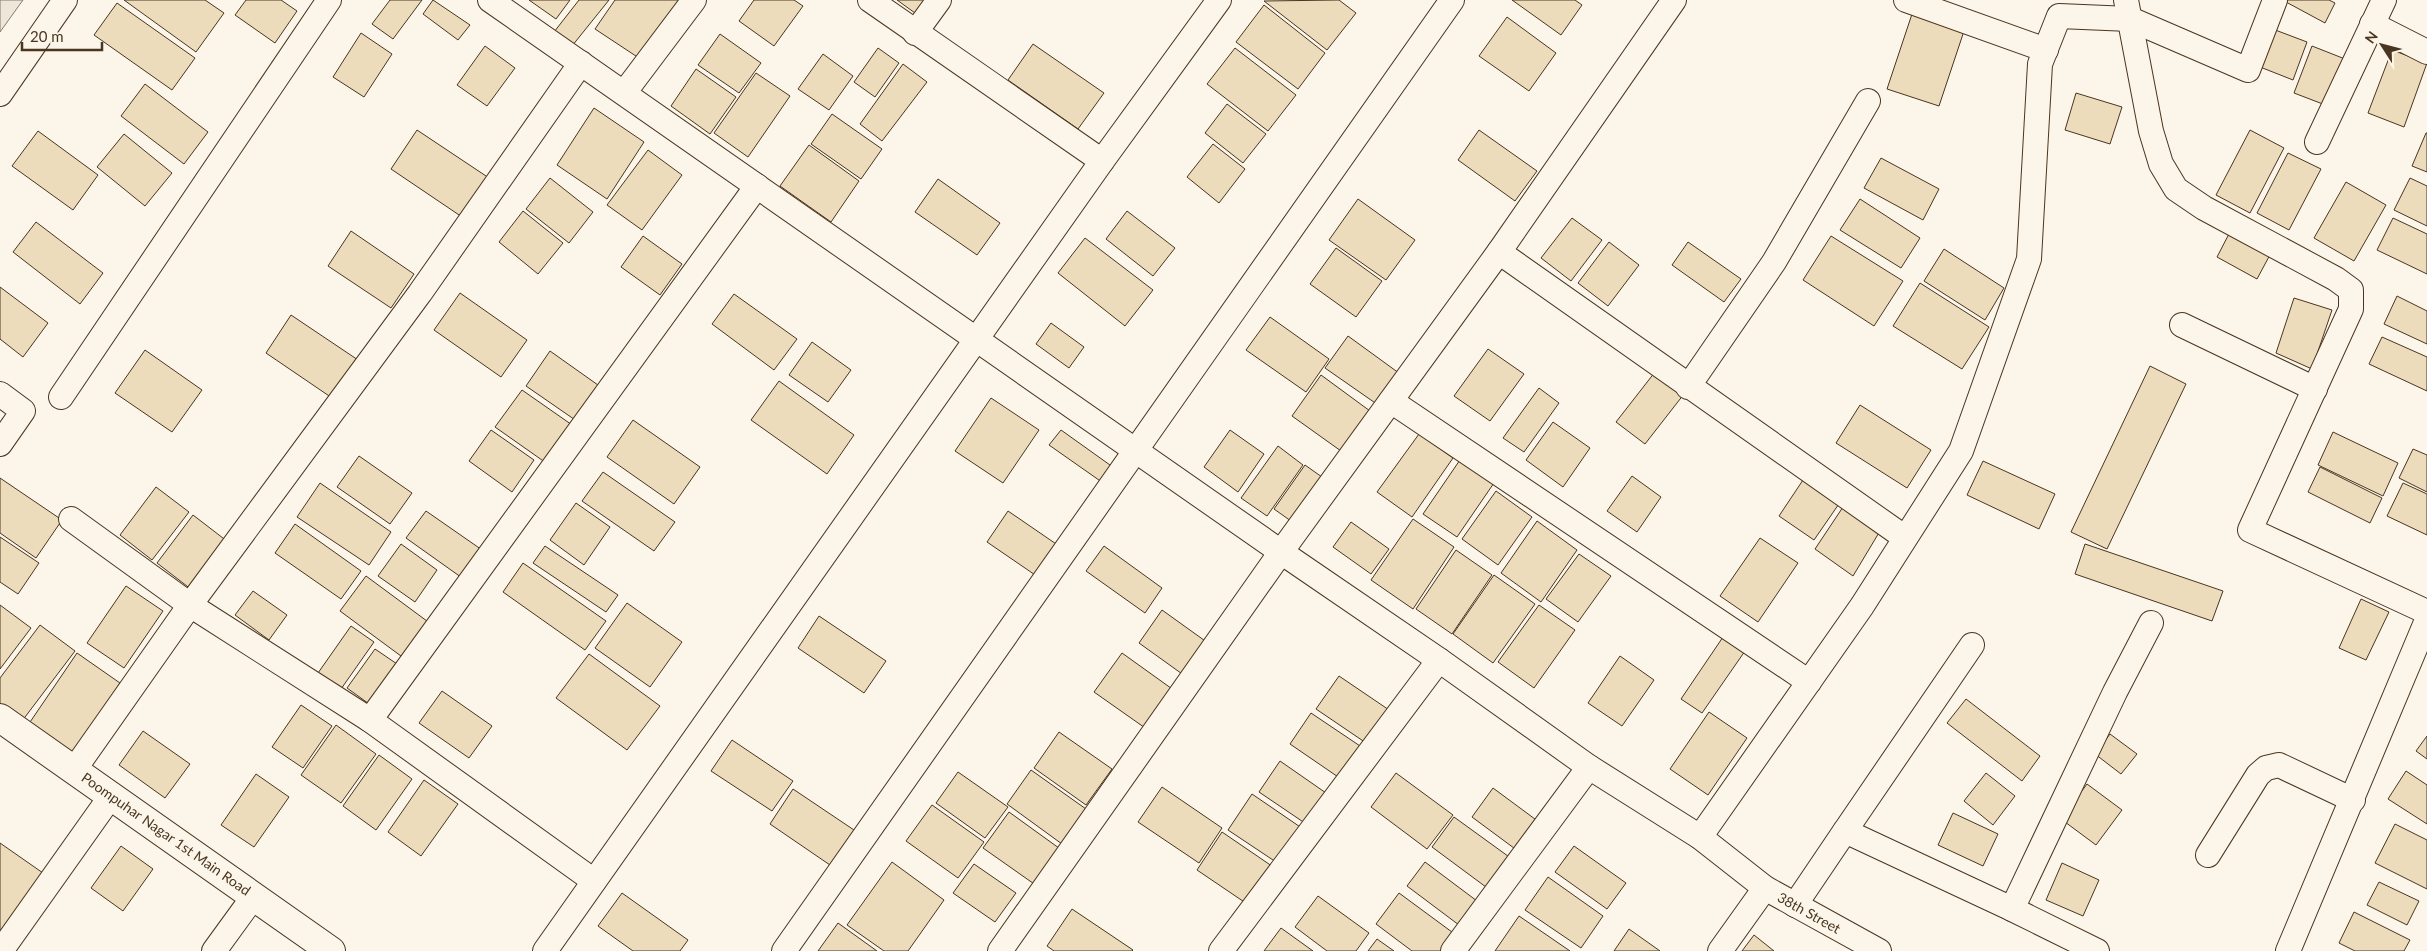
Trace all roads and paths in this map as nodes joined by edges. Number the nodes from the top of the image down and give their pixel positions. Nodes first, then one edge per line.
1 (65, 0) edge
2 (329, 0) edge
3 (490, 0) edge
4 (694, 0) edge
5 (870, 0) edge
6 (939, 0) edge
7 (1219, 0) edge
8 (1452, 0) edge
9 (1674, 0) edge
10 (1906, 0) edge
11 (2275, 0) edge
12 (2384, 0) edge
13 (2128, 9) edge
14 (2372, 24) junction
15 (915, 33) junction
16 (2046, 50) junction
17 (2427, 52) edge
18 (581, 63) junction
19 (624, 93) junction
20 (0, 94) edge
21 (1868, 101) dead end
22 (2317, 142) dead end
23 (1102, 161) junction
24 (757, 186) junction
25 (1499, 252) junction
26 (2182, 325) dead end
27 (977, 338) junction
28 (1688, 387) junction
29 (2315, 389) junction
30 (0, 394) edge
31 (61, 397) dead end
32 (1391, 401) junction
33 (0, 444) edge
34 (1136, 452) junction
35 (71, 519) dead end
36 (1904, 537) junction
37 (1281, 552) junction
38 (190, 605) junction
39 (2427, 612) edge
40 (2427, 620) edge
41 (2151, 623) dead end
42 (1972, 645) dead end
43 (1439, 660) junction
44 (1808, 682) junction
45 (0, 718) edge
46 (370, 720) junction
47 (1589, 767) junction
48 (74, 770) junction
49 (111, 796) junction
50 (2352, 800) junction
51 (1845, 831) junction
52 (1700, 837) junction
53 (2208, 855) dead end
54 (594, 881) junction
55 (1765, 888) junction
56 (254, 896) junction
57 (1795, 905) junction
58 (2012, 909) junction
59 (1, 951) edge
60 (214, 951) edge
61 (331, 951) edge
62 (545, 951) edge
63 (784, 951) edge
64 (1000, 951) edge
65 (1222, 951) edge
66 (1454, 951) edge
67 (1720, 951) edge
68 (1879, 951) edge
69 (2097, 951) edge
70 (2288, 951) edge

1 - 20 street
2 - 31 street
3 - 18 street, 38th Street
4 - 19 street
5 - 15 street
6 - 15 street
7 - 23 street
8 - 34 street
9 - 25 street
10 - 16 street
11 - 13 street
12 - 14 street
13 - 16 street
13 - 29 street
14 - 17 street
14 - 22 street
15 - 23 street
16 - 36 street
18 - 19 street, 38th Street
18 - 38 street
19 - 24 street, 38th Street
21 - 28 street
23 - 27 street
24 - 27 street, 38th Street
24 - 46 street
25 - 28 street
25 - 32 street
26 - 29 street
27 - 34 street, 38th Street
27 - 54 street
28 - 36 street
29 - 39 street
30 - 33 street
32 - 37 street
32 - 44 street
34 - 37 street, 38th Street
34 - 63 street
35 - 38 street
36 - 44 street
37 - 43 street, 38th Street
37 - 64 street
38 - 46 street
38 - 48 street
40 - 50 street
41 - 58 street
42 - 51 street
43 - 47 street, 38th Street
43 - 65 street
44 - 52 street
45 - 48 main road, Poompuhar Nagar 1st Main Road
46 - 54 street
47 - 52 street, 38th Street
47 - 66 street
48 - 49 main road, Poompuhar Nagar 1st Main Road
49 - 56 main road, Poompuhar Nagar 1st Main Road
49 - 59 street
50 - 53 street
50 - 70 street
51 - 57 street
51 - 58 street
52 - 55 street, 38th Street
54 - 62 street
55 - 57 street, 38th Street
55 - 67 street
56 - 60 street
56 - 61 main road, Poompuhar Nagar 1st Main Road
57 - 68 street, 38th Street
58 - 69 street

